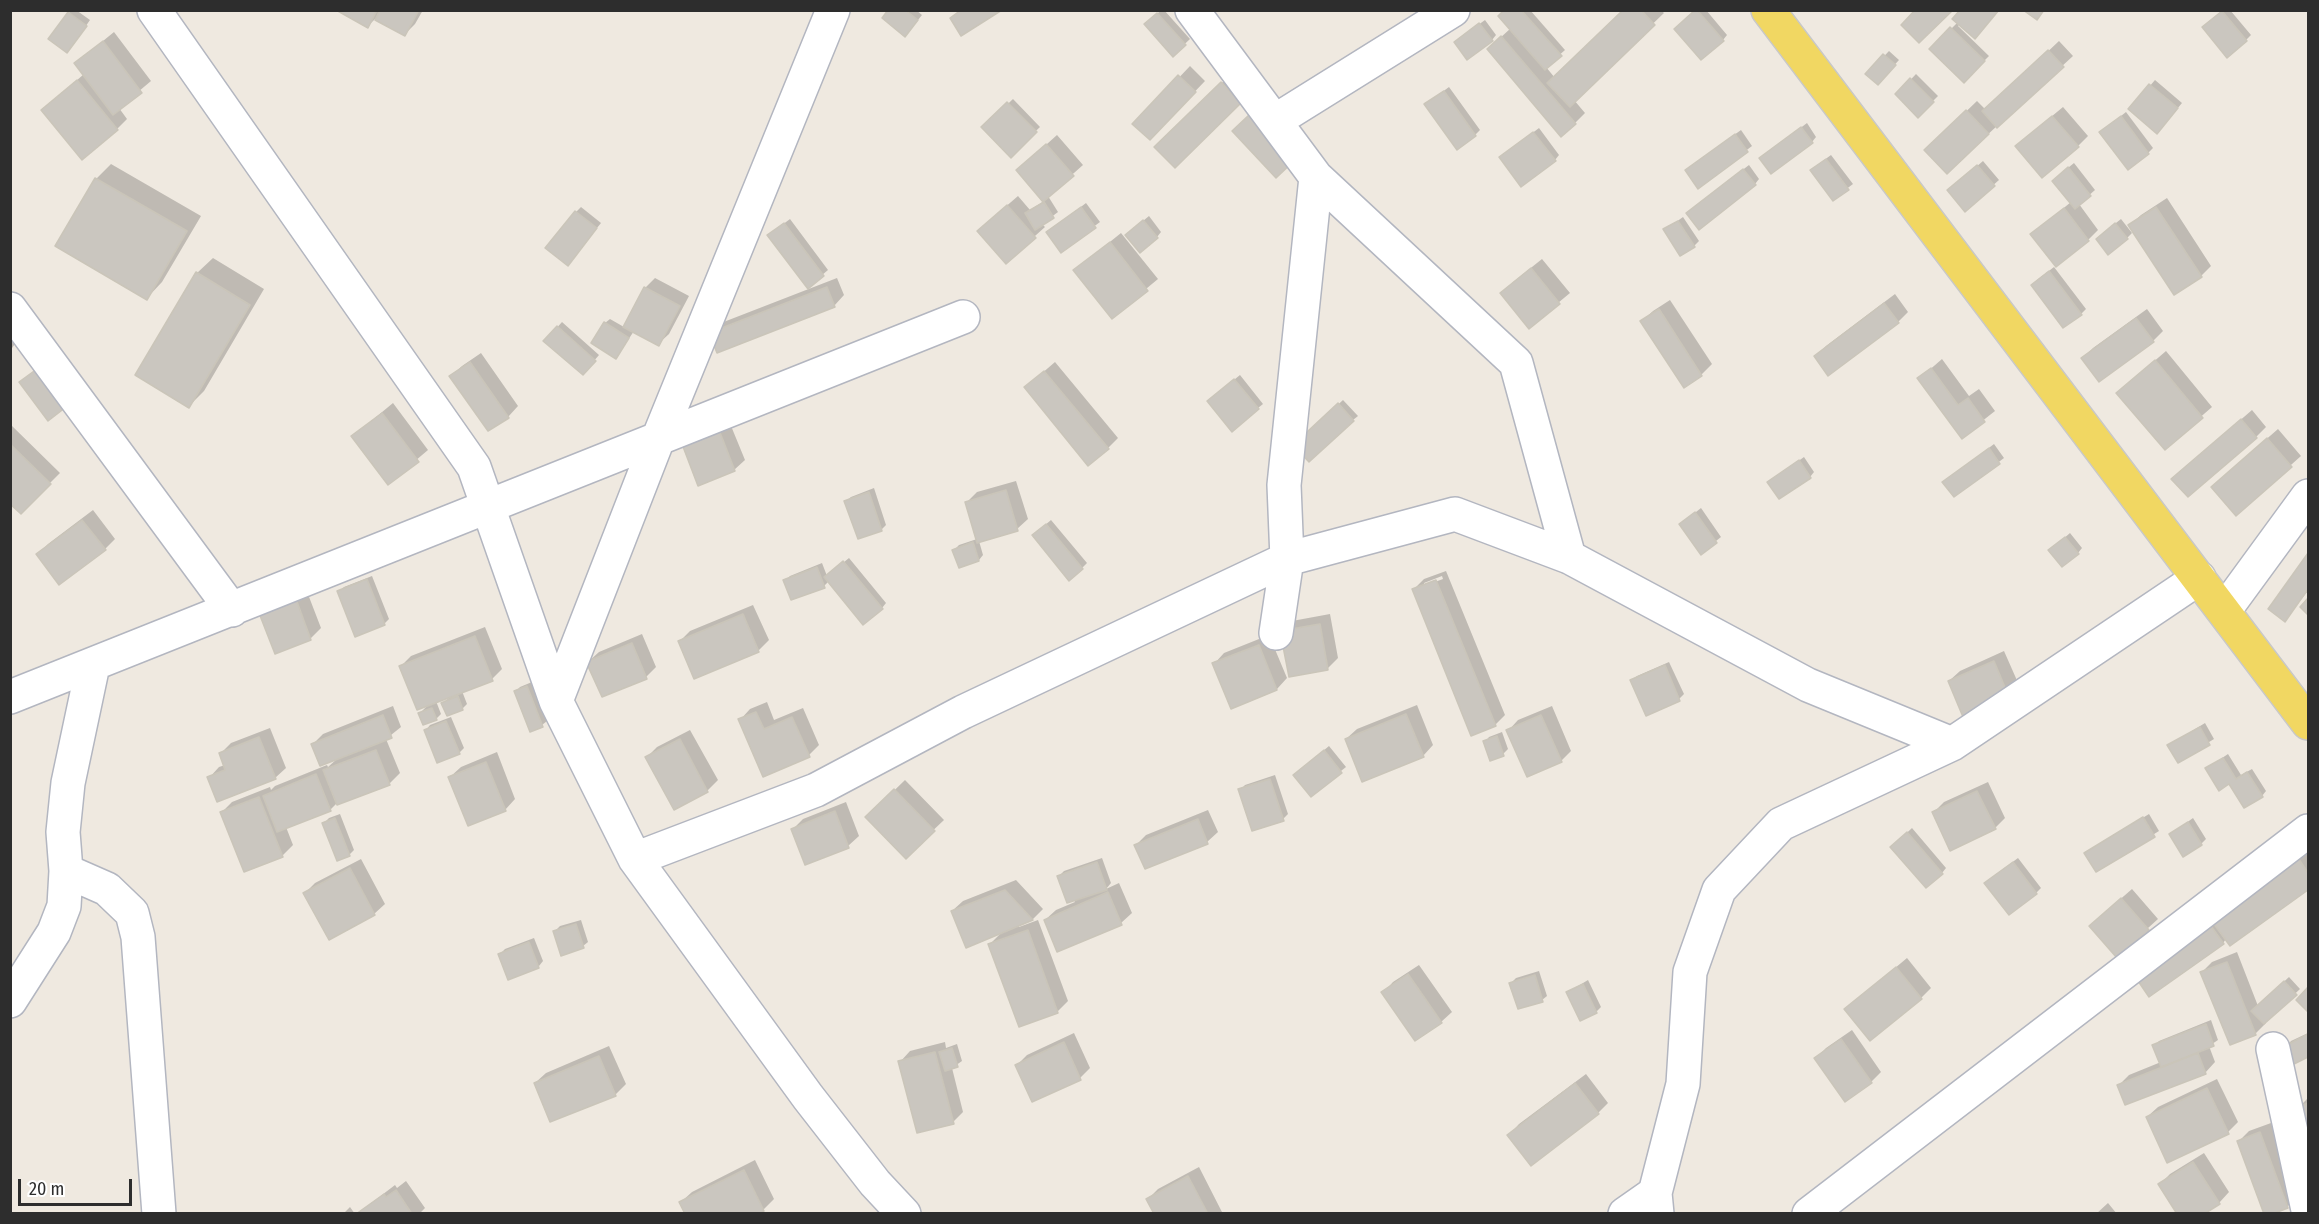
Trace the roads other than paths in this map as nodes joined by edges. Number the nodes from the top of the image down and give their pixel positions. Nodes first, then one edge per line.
1 (154, 10) edge
2 (833, 10) edge
3 (1192, 10) edge
4 (1454, 10) edge
5 (1768, 10) edge
6 (1275, 121) junction
7 (1316, 177) junction
8 (10, 309) edge
9 (963, 317) dead end
10 (658, 439) junction
11 (2308, 496) edge
12 (488, 507) junction
13 (1569, 557) junction
14 (1287, 559) junction
15 (2199, 578) junction
16 (232, 610) junction
17 (2224, 611) junction
18 (1276, 633) dead end
19 (93, 665) junction
20 (10, 698) edge
21 (556, 701) junction
22 (2308, 723) edge
23 (1952, 744) junction
24 (2308, 831) edge
25 (636, 859) junction
26 (66, 871) junction
27 (10, 1001) edge
28 (2273, 1049) dead end
29 (1656, 1203) edge
30 (2308, 1210) edge
31 (159, 1214) edge
32 (904, 1214) edge
33 (1625, 1214) edge
34 (1809, 1214) edge

1 - 12 street
2 - 10 street
3 - 6 street
4 - 6 street
5 - 15 main road
6 - 7 street
7 - 13 street
7 - 14 street
8 - 16 street
9 - 10 street
10 - 12 street
10 - 21 street
11 - 17 street
12 - 16 street
12 - 21 street
13 - 14 street
13 - 23 street
14 - 18 street
14 - 25 street
15 - 17 main road
15 - 23 street
16 - 19 street
17 - 22 main road
19 - 20 street
19 - 26 street
21 - 25 street
23 - 29 street
24 - 34 street
25 - 32 street
26 - 27 street
26 - 31 street
28 - 30 street
29 - 33 street

